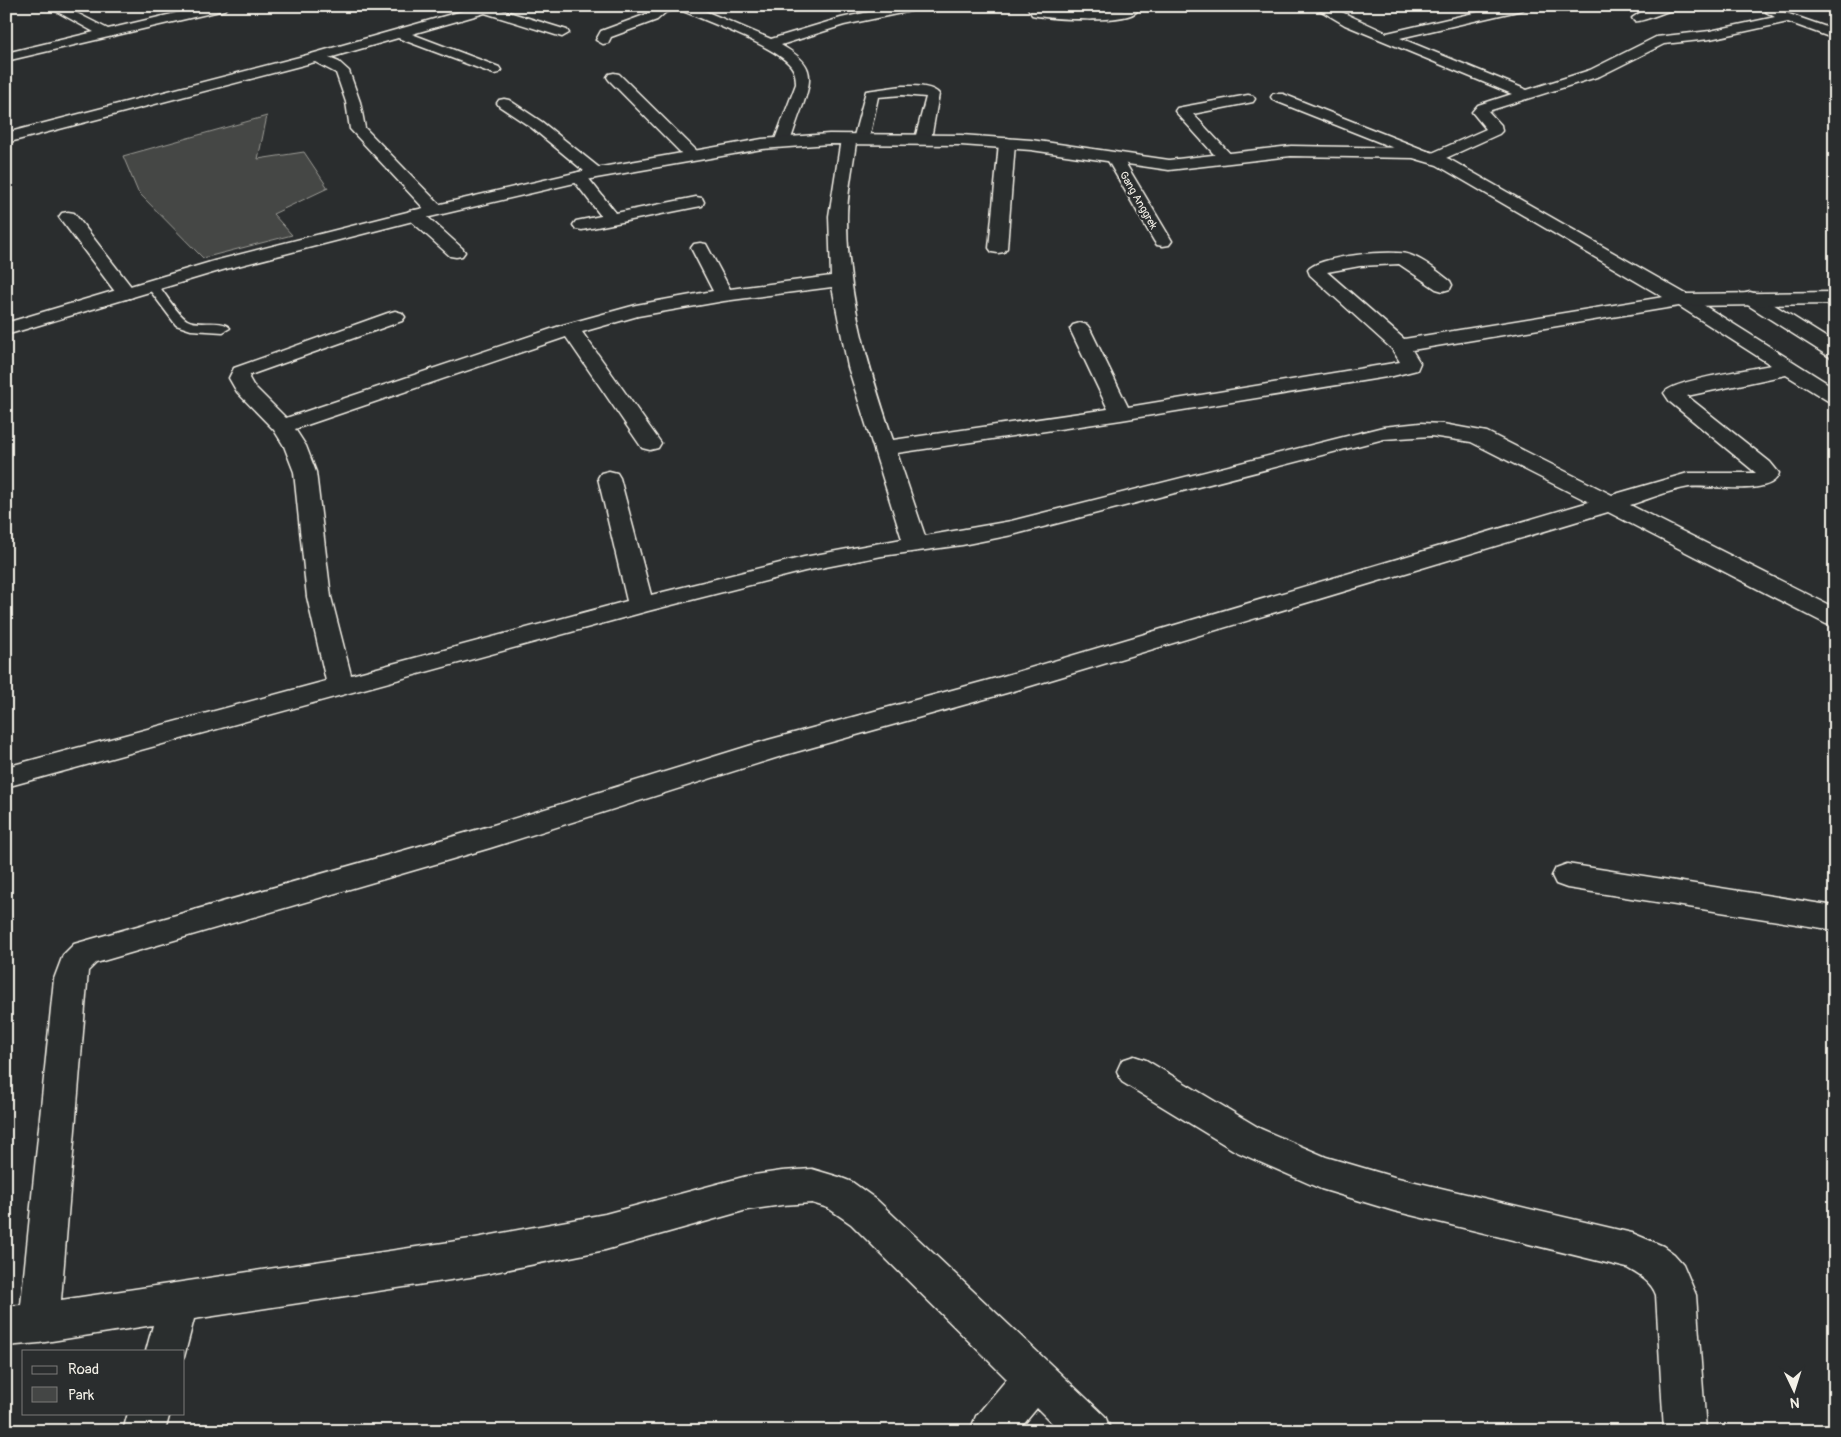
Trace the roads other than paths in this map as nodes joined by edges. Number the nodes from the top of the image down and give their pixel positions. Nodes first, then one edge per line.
1 (53, 6) edge
2 (224, 6) edge
3 (682, 6) edge
4 (1033, 6) edge
5 (1130, 6) edge
6 (1319, 6) edge
7 (1522, 6) edge
8 (1670, 6) edge
9 (1763, 6) edge
10 (491, 8) edge
11 (906, 8) dead end
12 (1638, 18) dead end
13 (1790, 18) junction
14 (106, 33) junction
15 (562, 33) dead end
16 (1833, 33) edge
17 (401, 34) junction
18 (1386, 37) junction
19 (603, 40) dead end
20 (770, 44) junction
21 (6, 57) edge
22 (316, 58) junction
23 (494, 70) dead end
24 (614, 77) dead end
25 (1526, 95) junction
26 (1278, 97) dead end
27 (1248, 99) dead end
28 (504, 103) dead end
29 (6, 138) edge
30 (855, 139) junction
31 (923, 139) junction
32 (782, 142) junction
33 (1007, 143) junction
34 (693, 156) junction
35 (1430, 156) junction
36 (1116, 159) junction
37 (1228, 159) junction
38 (596, 174) junction
39 (579, 177) junction
40 (696, 202) dead end
41 (435, 210) junction
42 (415, 215) junction
43 (68, 217) dead end
44 (611, 218) junction
45 (582, 225) dead end
46 (1162, 241) dead end
47 (700, 248) dead end
48 (998, 248) dead end
49 (456, 252) dead end
50 (840, 280) junction
51 (1443, 284) dead end
52 (152, 285) junction
53 (126, 293) junction
54 (724, 295) junction
55 (1750, 298) junction
56 (1835, 298) edge
57 (1682, 300) junction
58 (395, 317) dead end
59 (223, 328) dead end
60 (6, 329) edge
61 (570, 329) junction
62 (1080, 329) dead end
63 (1400, 346) junction
64 (1835, 352) edge
65 (1789, 368) junction
66 (1835, 397) edge
67 (1121, 414) junction
68 (282, 426) junction
69 (650, 443) dead end
70 (884, 448) junction
71 (609, 478) dead end
72 (1609, 504) junction
73 (916, 544) junction
74 (641, 605) junction
75 (1835, 618) edge
76 (340, 686) junction
77 (6, 777) edge
78 (1568, 876) dead end
79 (1835, 918) edge
80 (1134, 1071) dead end
81 (179, 1302) junction
82 (23, 1325) edge
83 (166, 1350) edge
84 (1035, 1378) junction
85 (149, 1414) edge
86 (144, 1431) edge
87 (992, 1431) edge
88 (1090, 1431) edge
89 (1685, 1431) edge

1 - 14 street
2 - 14 street
3 - 19 street
3 - 20 street
4 - 5 street
6 - 18 street
7 - 18 street
8 - 12 street
9 - 13 street
10 - 15 street
10 - 17 street
11 - 20 street
13 - 16 street
13 - 25 street
14 - 21 street
17 - 22 street
17 - 23 street
18 - 25 street
20 - 32 street
22 - 29 street
22 - 41 street
24 - 34 street
25 - 35 street
26 - 35 street
27 - 37 street
28 - 38 street
30 - 31 street
30 - 31 street
30 - 32 street
30 - 50 street
31 - 33 street
32 - 34 street
33 - 36 street
33 - 48 street
34 - 38 street
35 - 37 street
35 - 57 street
36 - 37 street
36 - 46 street, Gang Anggrek
38 - 39 street
39 - 41 street
39 - 44 street
40 - 44 street
41 - 42 street
42 - 49 street
42 - 52 street
43 - 53 street
44 - 45 street
47 - 54 street
50 - 54 street
50 - 70 street
51 - 63 street
52 - 53 street
52 - 59 lane
53 - 60 street
54 - 61 street
55 - 56 street
55 - 57 street
55 - 64 street
57 - 63 street
57 - 65 street
58 - 68 street
61 - 68 street
61 - 69 street
62 - 67 street
63 - 67 street
65 - 66 street
65 - 72 street
67 - 70 street
68 - 76 street
70 - 73 street
71 - 74 street
72 - 73 street
72 - 75 street
72 - 82 street
73 - 74 street
74 - 76 street
76 - 77 street
78 - 79 street
80 - 89 street
81 - 82 street
81 - 83 street
81 - 84 street
84 - 87 street
84 - 88 street
85 - 86 street

